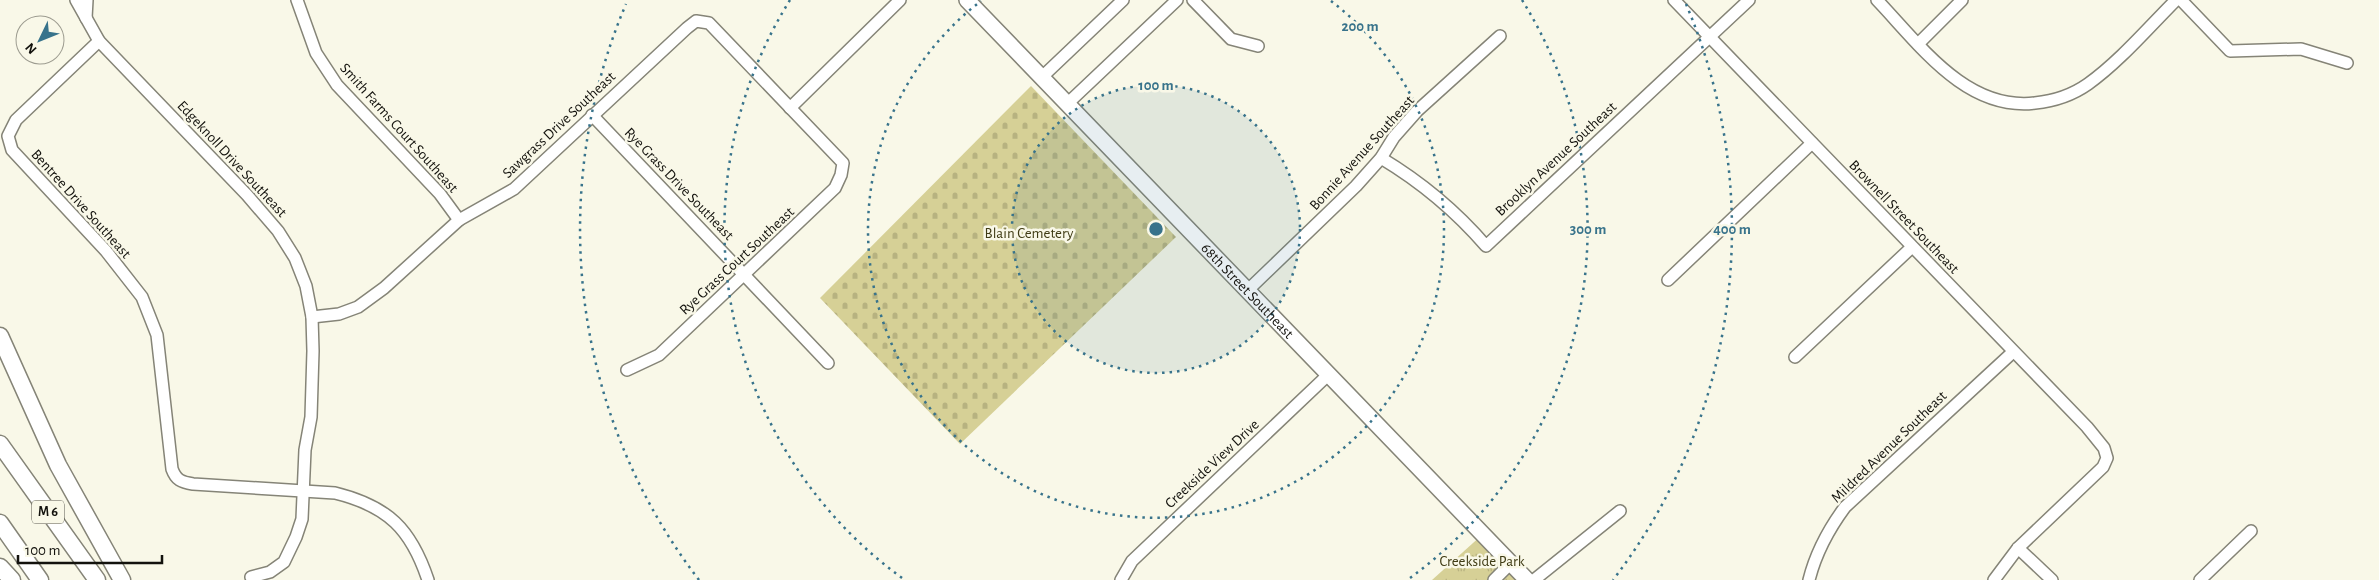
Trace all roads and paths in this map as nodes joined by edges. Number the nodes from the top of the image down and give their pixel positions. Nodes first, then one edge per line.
1 (76, 0) edge
2 (87, 0) edge
3 (297, 0) edge
4 (900, 0) edge
5 (967, 0) edge
6 (1123, 0) edge
7 (1177, 0) edge
8 (1193, 0) edge
9 (1674, 0) edge
10 (1749, 0) edge
11 (1877, 0) edge
12 (1962, 0) edge
13 (2176, 0) edge
14 (2181, 0) edge
15 (86, 18) junction
16 (1500, 36) dead end
17 (1710, 36) junction
18 (99, 41) junction
19 (1918, 44) junction
20 (1258, 46) dead end
21 (2346, 63) dead end
22 (1042, 76) junction
23 (1067, 104) junction
24 (790, 108) junction
25 (592, 115) junction
26 (1812, 143) junction
27 (1381, 158) junction
28 (459, 220) junction
29 (1912, 247) junction
30 (745, 274) junction
31 (1668, 280) dead end
32 (1248, 290) junction
33 (312, 317) junction
34 (0, 336) edge
35 (2012, 352) junction
36 (1795, 357) dead end
37 (828, 363) dead end
38 (626, 370) dead end
39 (1329, 374) junction
40 (0, 444) edge
41 (304, 492) junction
42 (1620, 511) dead end
43 (0, 523) edge
44 (2251, 532) dead end
45 (2018, 548) junction
46 (1511, 564) junction
47 (0, 567) edge
48 (251, 578) dead end
49 (1525, 579) edge
50 (12, 580) edge
51 (40, 580) edge
52 (96, 580) edge
53 (122, 580) edge
54 (428, 580) edge
55 (1121, 580) edge
56 (1494, 580) edge
57 (1809, 580) edge
58 (1994, 580) edge
59 (2052, 580) edge
60 (2200, 580) edge

1 - 15 street, Edgeknoll Drive Southeast
2 - 15 street
3 - 28 street, Smith Farms Court Southeast
4 - 24 street
5 - 22 main road, 68th Street Southeast
6 - 22 street
7 - 23 street
8 - 20 street
9 - 17 street, Brownell Street Southeast
10 - 17 street, Brooklyn Avenue Southeast
11 - 19 street
12 - 19 street
13 - 19 street
14 - 21 street
15 - 18 street, Edgeknoll Drive Southeast
16 - 27 street, Bonnie Avenue Southeast
17 - 26 street, Brownell Street Southeast
17 - 27 street, Brooklyn Avenue Southeast
18 - 33 street, Edgeknoll Drive Southeast
18 - 41 street, Bentree Drive Southeast
22 - 23 main road, 68th Street Southeast
23 - 32 main road, 68th Street Southeast
24 - 25 street, Sawgrass Drive Southeast
24 - 30 street, Rye Grass Court Southeast
25 - 28 street, Sawgrass Drive Southeast
25 - 30 street, Rye Grass Drive Southeast
26 - 29 street, Brownell Street Southeast
26 - 31 street
27 - 32 street, Bonnie Avenue Southeast
28 - 33 street, Sawgrass Drive Southeast
29 - 35 street, Brownell Street Southeast
29 - 36 street
30 - 37 street, Rye Grass Drive Southeast
30 - 38 street, Rye Grass Court Southeast
32 - 39 main road, 68th Street Southeast
33 - 41 street, Edgeknoll Drive Southeast
34 - 53 highway
35 - 45 street, Brownell Street Southeast
35 - 57 street, Mildred Avenue Southeast
39 - 46 main road, 68th Street Southeast
39 - 55 street, Creekside View Drive
40 - 52 highway, M 6
41 - 48 street, Edgeknoll Drive Southeast
41 - 54 street
42 - 49 street
43 - 51 highway
44 - 60 street
45 - 58 street
45 - 59 street
46 - 49 main road, 68th Street Southeast
46 - 56 street
47 - 50 highway

